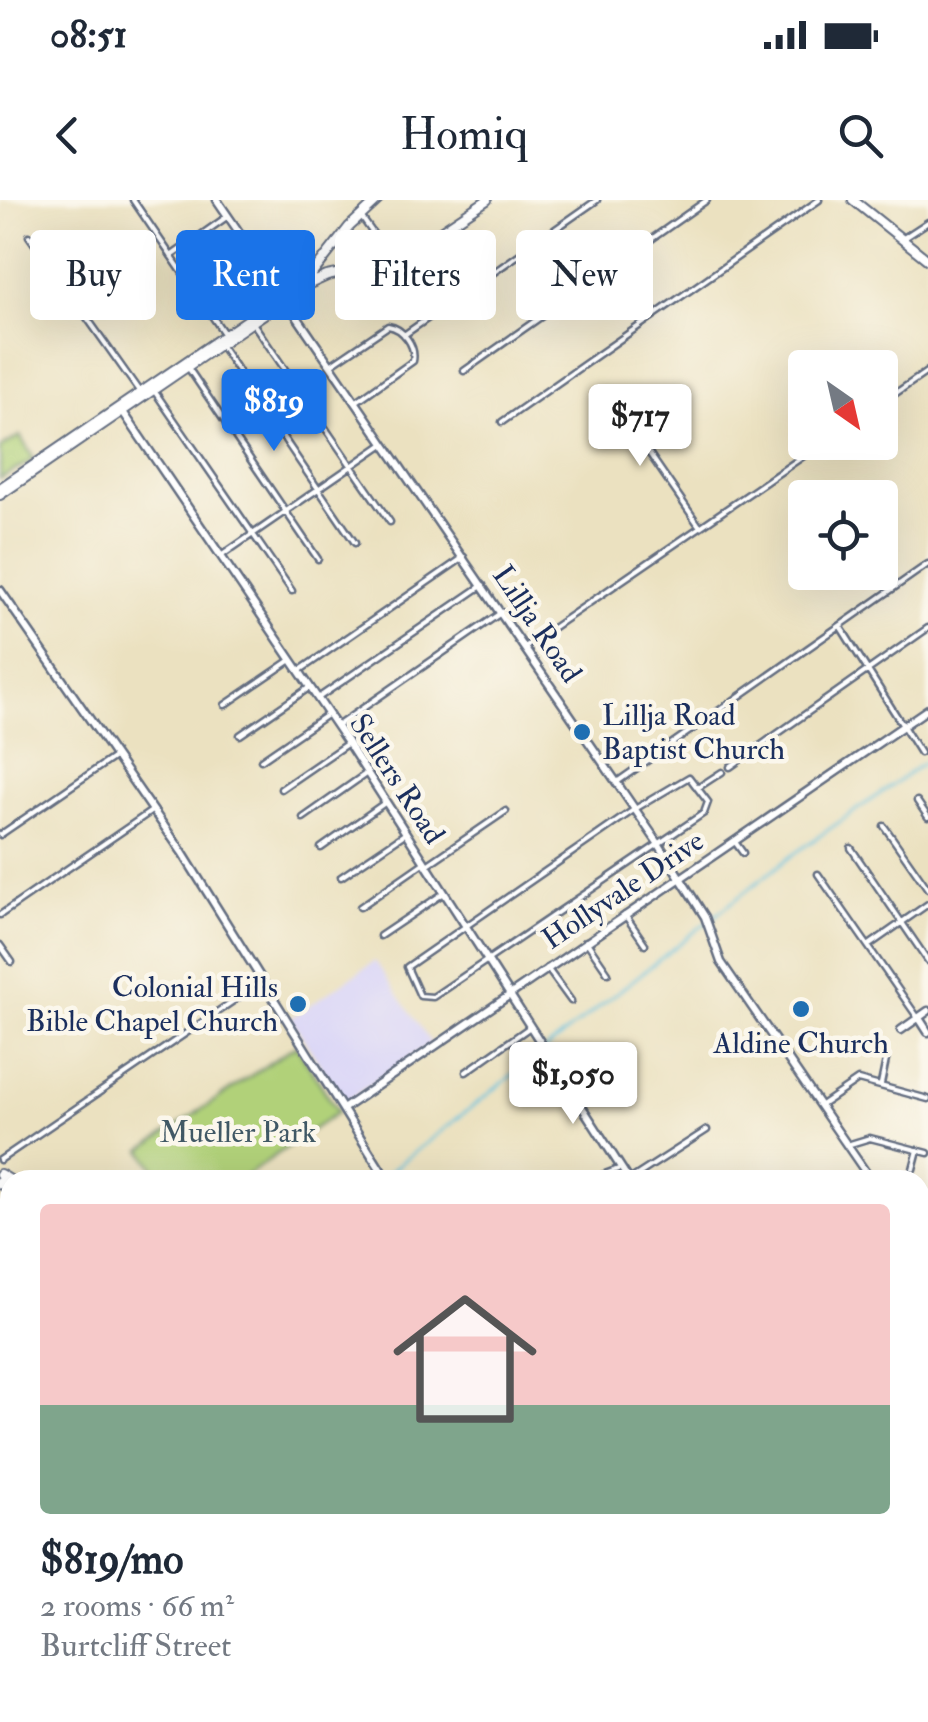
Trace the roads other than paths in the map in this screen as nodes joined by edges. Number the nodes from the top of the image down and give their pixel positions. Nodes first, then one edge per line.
1 (132, 200) edge
2 (217, 200) edge
3 (378, 200) edge
4 (486, 200) edge
5 (597, 200) edge
6 (706, 200) edge
7 (819, 200) edge
8 (853, 200) edge
9 (360, 215) junction
10 (228, 216) junction
11 (928, 222) edge
12 (238, 230) edge
13 (371, 230) edge
14 (441, 230) edge
15 (29, 236) dead end
16 (902, 239) junction
17 (171, 256) junction
18 (928, 260) edge
19 (315, 267) edge
20 (253, 320) edge
21 (257, 320) edge
22 (301, 320) edge
23 (253, 323) junction
24 (404, 335) junction
25 (223, 341) junction
26 (331, 364) junction
27 (186, 366) junction
28 (464, 371) dead end
29 (928, 371) edge
30 (155, 392) junction
31 (607, 392) dead end
32 (898, 392) edge
33 (141, 394) junction
34 (357, 402) junction
35 (122, 410) junction
36 (502, 422) dead end
37 (386, 442) junction
38 (798, 460) edge
39 (351, 466) junction
40 (318, 489) junction
41 (0, 491) edge
42 (286, 512) junction
43 (390, 522) dead end
44 (700, 527) junction
45 (252, 534) junction
46 (355, 542) dead end
47 (221, 556) junction
48 (464, 557) junction
49 (318, 560) dead end
50 (928, 564) edge
51 (483, 585) junction
52 (0, 590) edge
53 (292, 591) dead end
54 (502, 612) junction
55 (840, 626) junction
56 (928, 628) edge
57 (526, 648) junction
58 (292, 660) junction
59 (870, 669) junction
60 (299, 671) junction
61 (310, 686) junction
62 (318, 698) junction
63 (225, 705) dead end
64 (928, 708) edge
65 (328, 714) junction
66 (337, 726) junction
67 (902, 727) junction
68 (240, 734) dead end
69 (348, 743) junction
70 (920, 753) dead end
71 (114, 757) junction
72 (261, 760) dead end
73 (730, 766) dead end
74 (367, 772) junction
75 (722, 772) dead end
76 (617, 782) junction
77 (281, 788) dead end
78 (700, 788) junction
79 (917, 801) dead end
80 (386, 802) junction
81 (634, 809) junction
82 (153, 810) junction
83 (506, 811) dead end
84 (928, 817) edge
85 (302, 818) dead end
86 (884, 826) dead end
87 (406, 833) junction
88 (0, 835) edge
89 (735, 842) junction
90 (658, 843) junction
91 (321, 848) dead end
92 (852, 848) dead end
93 (742, 853) dead end
94 (426, 864) junction
95 (818, 874) dead end
96 (340, 877) dead end
97 (680, 877) junction
98 (928, 889) edge
99 (444, 892) junction
100 (928, 904) edge
101 (360, 907) dead end
102 (0, 915) edge
103 (625, 915) junction
104 (902, 922) junction
105 (465, 925) junction
106 (380, 936) dead end
107 (586, 941) junction
108 (645, 944) dead end
109 (0, 945) edge
110 (868, 946) junction
111 (487, 960) junction
112 (928, 961) edge
113 (12, 962) dead end
114 (548, 968) junction
115 (608, 973) dead end
116 (261, 982) junction
117 (509, 994) junction
118 (572, 1001) dead end
119 (928, 1011) edge
120 (919, 1018) junction
121 (530, 1027) junction
122 (901, 1030) dead end
123 (928, 1032) edge
124 (886, 1060) dead end
125 (466, 1072) dead end
126 (881, 1084) junction
127 (928, 1099) edge
128 (820, 1106) junction
129 (343, 1109) junction
130 (707, 1130) dead end
131 (847, 1145) junction
132 (918, 1150) junction
133 (928, 1153) edge
134 (0, 1160) edge
135 (621, 1168) joint
136 (913, 1169) dead end
137 (381, 1170) edge
138 (616, 1170) edge
139 (645, 1170) edge
140 (864, 1170) edge

1 - 17 street
2 - 10 street, Lillja Road
3 - 9 main road
4 - 14 main road
5 - 24 street
6 - 28 street
7 - 36 street
8 - 16 main road
9 - 13 street
9 - 19 main road
10 - 12 street, Lillja Road
10 - 17 street
11 - 16 street
15 - 33 street
16 - 18 main road
17 - 25 street
20 - 25 main road
21 - 23 main road
22 - 26 street, Lillja Road
23 - 25 main road
23 - 39 street
24 - 26 street
24 - 34 street
25 - 27 main road
25 - 40 street
26 - 34 street, Lillja Road
27 - 30 main road
27 - 33 main road
27 - 42 street
29 - 32 street
30 - 35 main road
30 - 45 street
31 - 44 street
33 - 35 main road
34 - 37 street, Lillja Road
35 - 41 main road
35 - 47 street, Sellers Road
37 - 39 street
37 - 48 street, Lillja Road
38 - 44 street
39 - 40 street
39 - 43 street
40 - 42 street
40 - 46 street
42 - 45 street
42 - 49 street
44 - 57 street
45 - 47 street
45 - 53 street
47 - 58 street, Sellers Road
48 - 51 street, Lillja Road
48 - 60 street
50 - 55 street
51 - 54 street, Lillja Road
51 - 62 street
52 - 71 street
54 - 57 street, Lillja Road
54 - 66 street
55 - 59 street
55 - 76 street
56 - 59 street
57 - 76 street, Lillja Road
58 - 60 street, Sellers Road
58 - 63 street
59 - 67 street
59 - 73 street
60 - 61 street, Sellers Road
61 - 62 street, Sellers Road
61 - 68 street
62 - 65 street, Sellers Road
64 - 67 street, Hollyvale Drive
65 - 66 street, Sellers Road
65 - 72 street
66 - 69 street, Sellers Road
67 - 70 street
67 - 89 street, Hollyvale Drive
69 - 74 street, Sellers Road
69 - 77 street
71 - 82 street
71 - 88 street
74 - 80 street, Sellers Road
74 - 85 street
75 - 78 street
76 - 81 street, Lillja Road
78 - 81 street
78 - 90 street
79 - 84 street
80 - 87 street, Sellers Road
80 - 91 street
81 - 90 street, Lillja Road
81 - 105 street
82 - 102 street
82 - 116 street
83 - 94 street
86 - 98 street
87 - 94 street, Sellers Road
87 - 96 street
89 - 93 street
89 - 97 street, Hollyvale Drive
90 - 97 street, Lillja Road
90 - 111 street
92 - 104 street
94 - 99 street, Sellers Road
94 - 101 street
95 - 110 street
97 - 103 street, Hollyvale Drive
97 - 128 street, Lillja Road
99 - 105 street, Sellers Road
99 - 106 street
100 - 104 street
103 - 107 street, Hollyvale Drive
103 - 108 street
104 - 110 street
104 - 112 street
105 - 111 street, Sellers Road
105 - 111 street
107 - 114 street, Hollyvale Drive
107 - 115 street
109 - 113 street
110 - 120 street
111 - 117 street, Sellers Road
114 - 117 street, Hollyvale Drive
114 - 118 street
116 - 129 street
116 - 134 street
117 - 121 street, Sellers Road
117 - 129 street, Hollyvale Drive
119 - 120 street
120 - 122 street
120 - 123 street
121 - 125 street
121 - 135 street, Sellers Road
124 - 126 street
126 - 127 street
126 - 128 street
128 - 131 street, Lillja Road
129 - 137 street
130 - 139 street
131 - 132 street
131 - 140 street, Lillja Road
132 - 133 street
132 - 136 street
135 - 138 street

